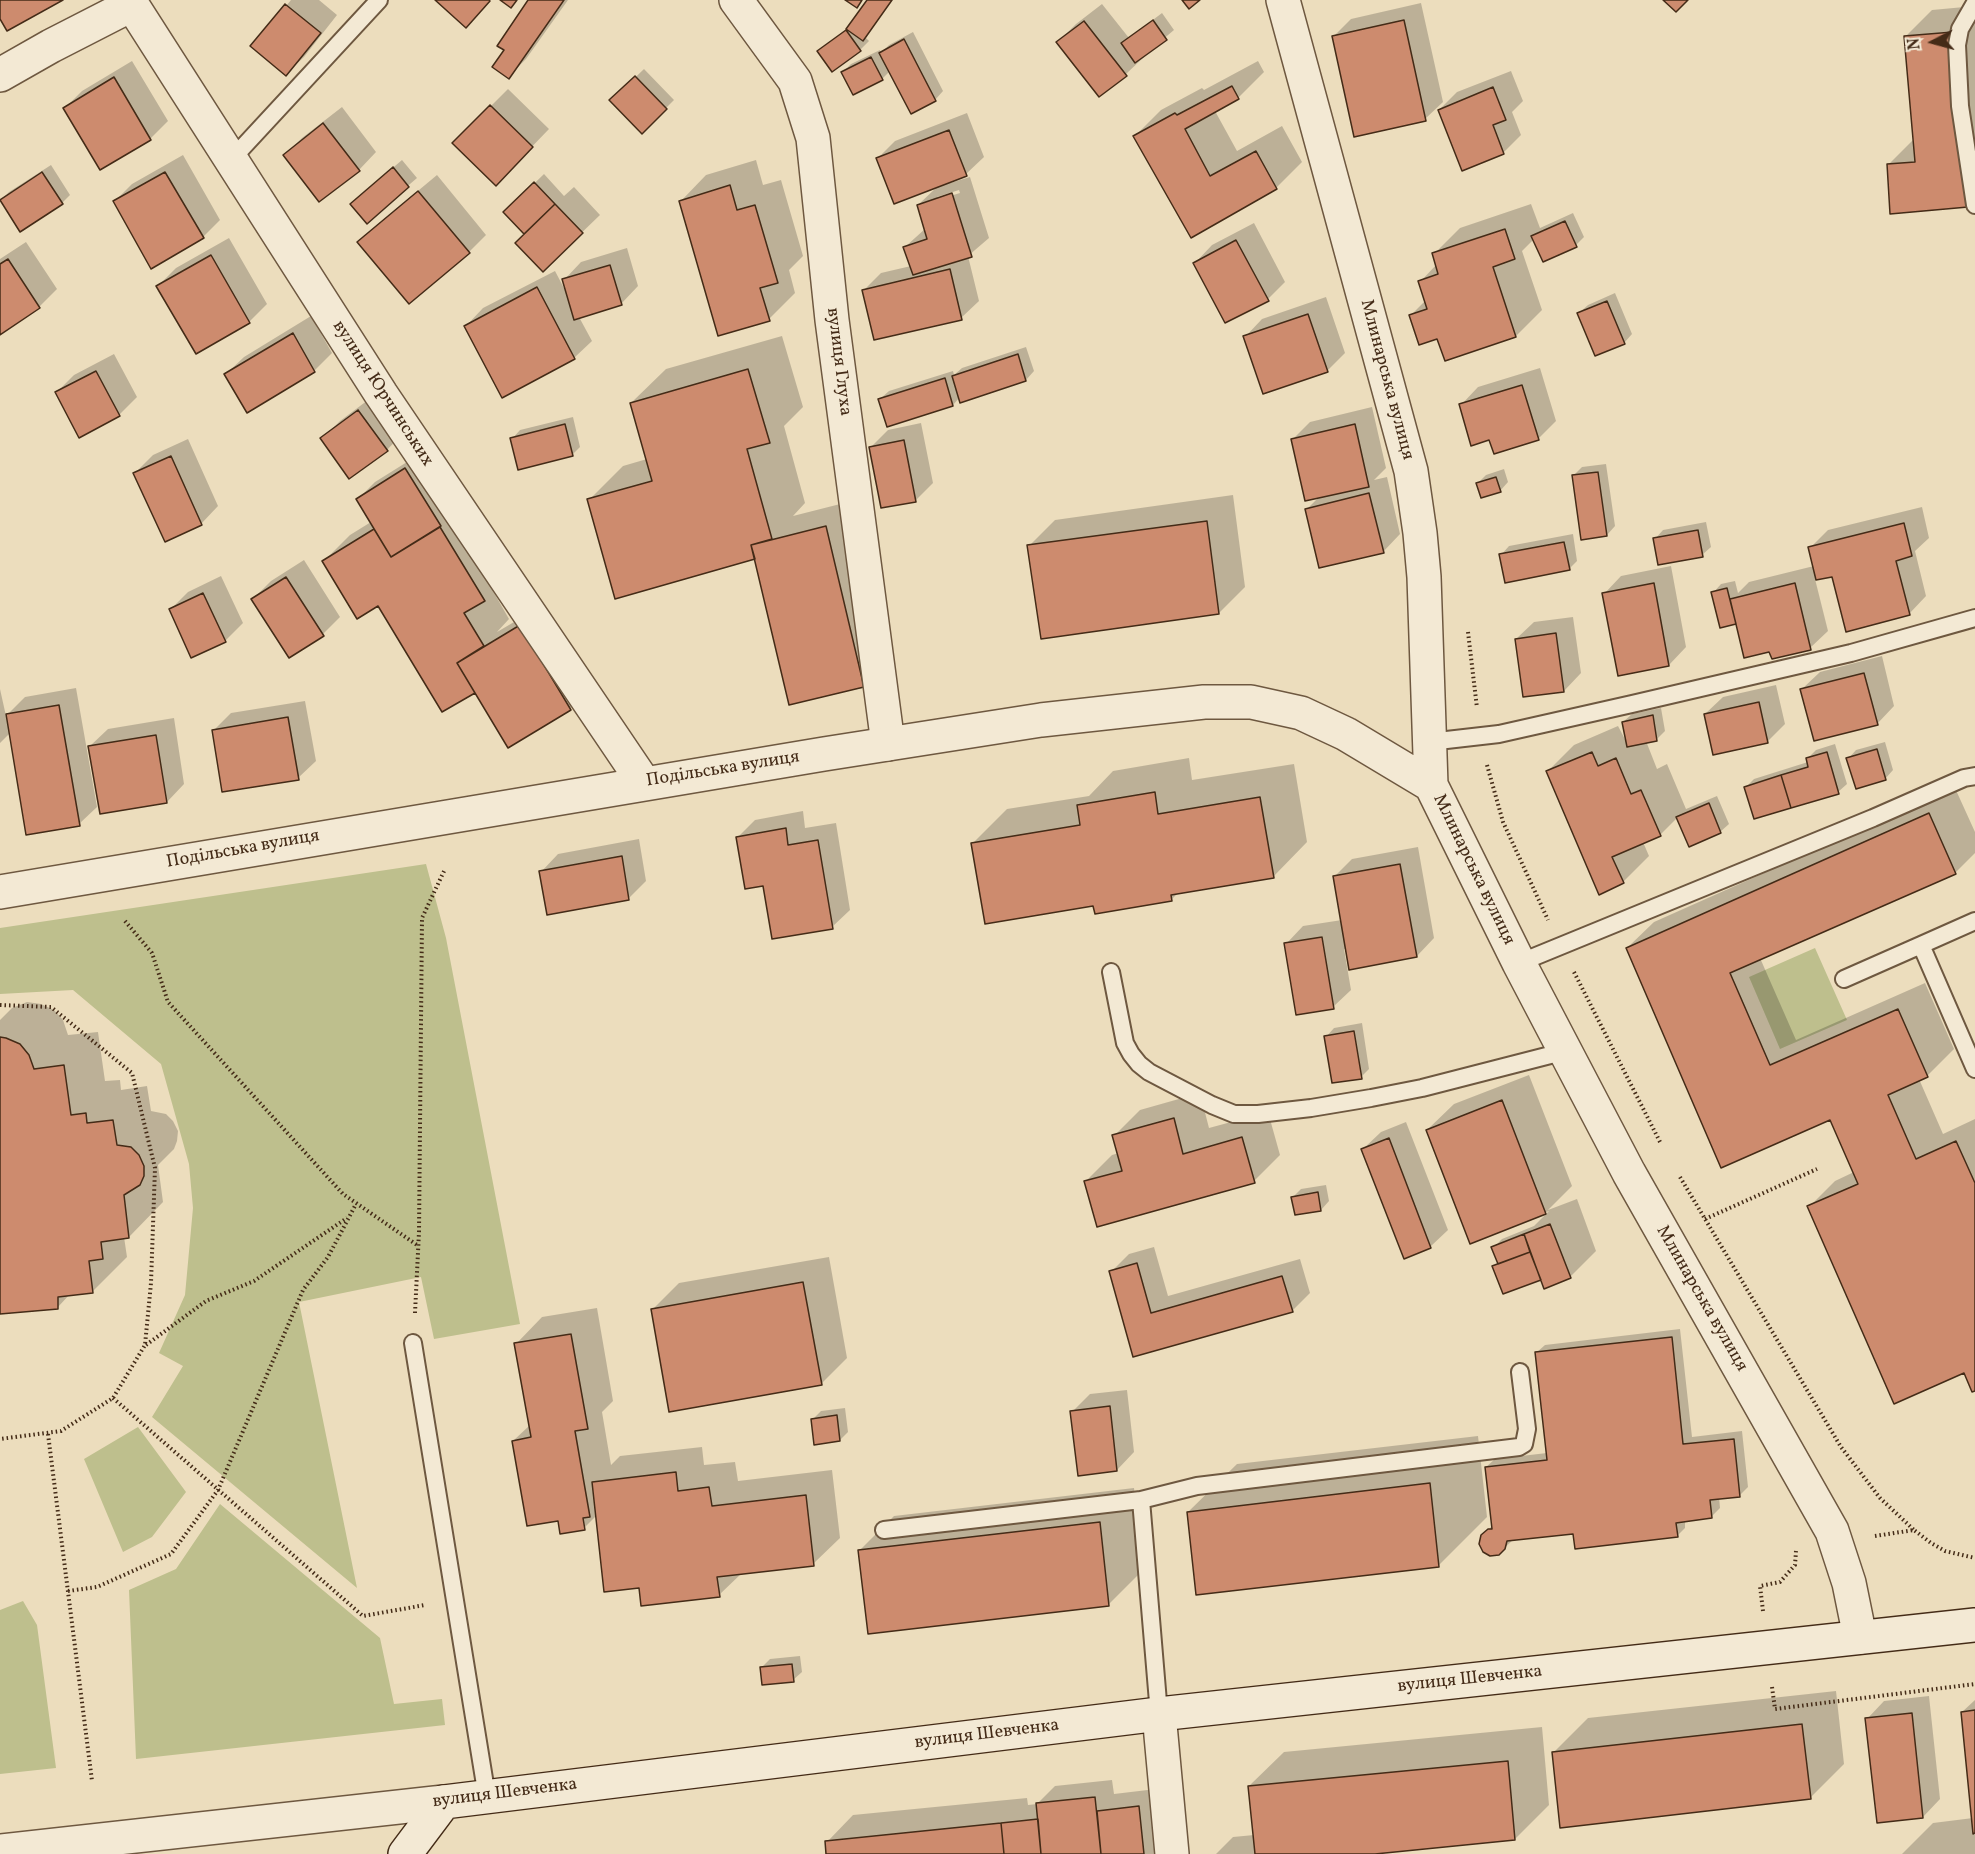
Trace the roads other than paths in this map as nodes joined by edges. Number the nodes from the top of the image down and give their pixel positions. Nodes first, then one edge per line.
1 (379, 0) edge
2 (736, 0) edge
3 (1283, 0) edge
4 (130, 3) edge
5 (1975, 3) edge
6 (0, 75) edge
7 (230, 161) junction
8 (1975, 205) edge
9 (1975, 618) edge
10 (1429, 742) junction
11 (888, 744) junction
12 (1975, 776) edge
13 (644, 783) junction
14 (1431, 784) junction
15 (0, 892) edge
16 (1975, 921) edge
17 (1921, 945) junction
18 (1519, 963) junction
19 (1111, 972) dead end
20 (1844, 979) dead end
21 (1566, 1051) junction
22 (1975, 1069) edge
23 (413, 1343) road end
24 (1520, 1372) dead end
25 (1141, 1500) junction
26 (884, 1530) dead end
27 (1975, 1625) edge
28 (1860, 1637) junction
29 (1160, 1714) junction
30 (487, 1797) junction
31 (444, 1802) junction
32 (0, 1851) edge
33 (405, 1854) edge
34 (1172, 1854) edge

1 - 7 lane
2 - 11 street, вулиця Глуха
3 - 10 street, Млинарська вулиця
4 - 6 street
4 - 7 street, вулиця Юрчинських
5 - 8 lane
7 - 13 street, вулиця Юрчинських
9 - 10 lane
10 - 14 street, Млинарська вулиця
11 - 13 street, Подільська вулиця
11 - 14 street, Подільська вулиця
12 - 18 lane
13 - 15 street, Подільська вулиця
14 - 18 street, Млинарська вулиця
16 - 17 lane
17 - 20 lane
17 - 22 lane
18 - 21 street, Млинарська вулиця
19 - 21 lane
21 - 28 street, Млинарська вулиця
23 - 30 lane
24 - 25 lane
25 - 26 lane
25 - 29 lane
27 - 28 street, вулиця Шевченка
28 - 29 street, вулиця Шевченка
29 - 30 street, вулиця Шевченка
29 - 34 street
30 - 31 street, вулиця Шевченка
31 - 32 street, вулиця Шевченка
31 - 33 street

